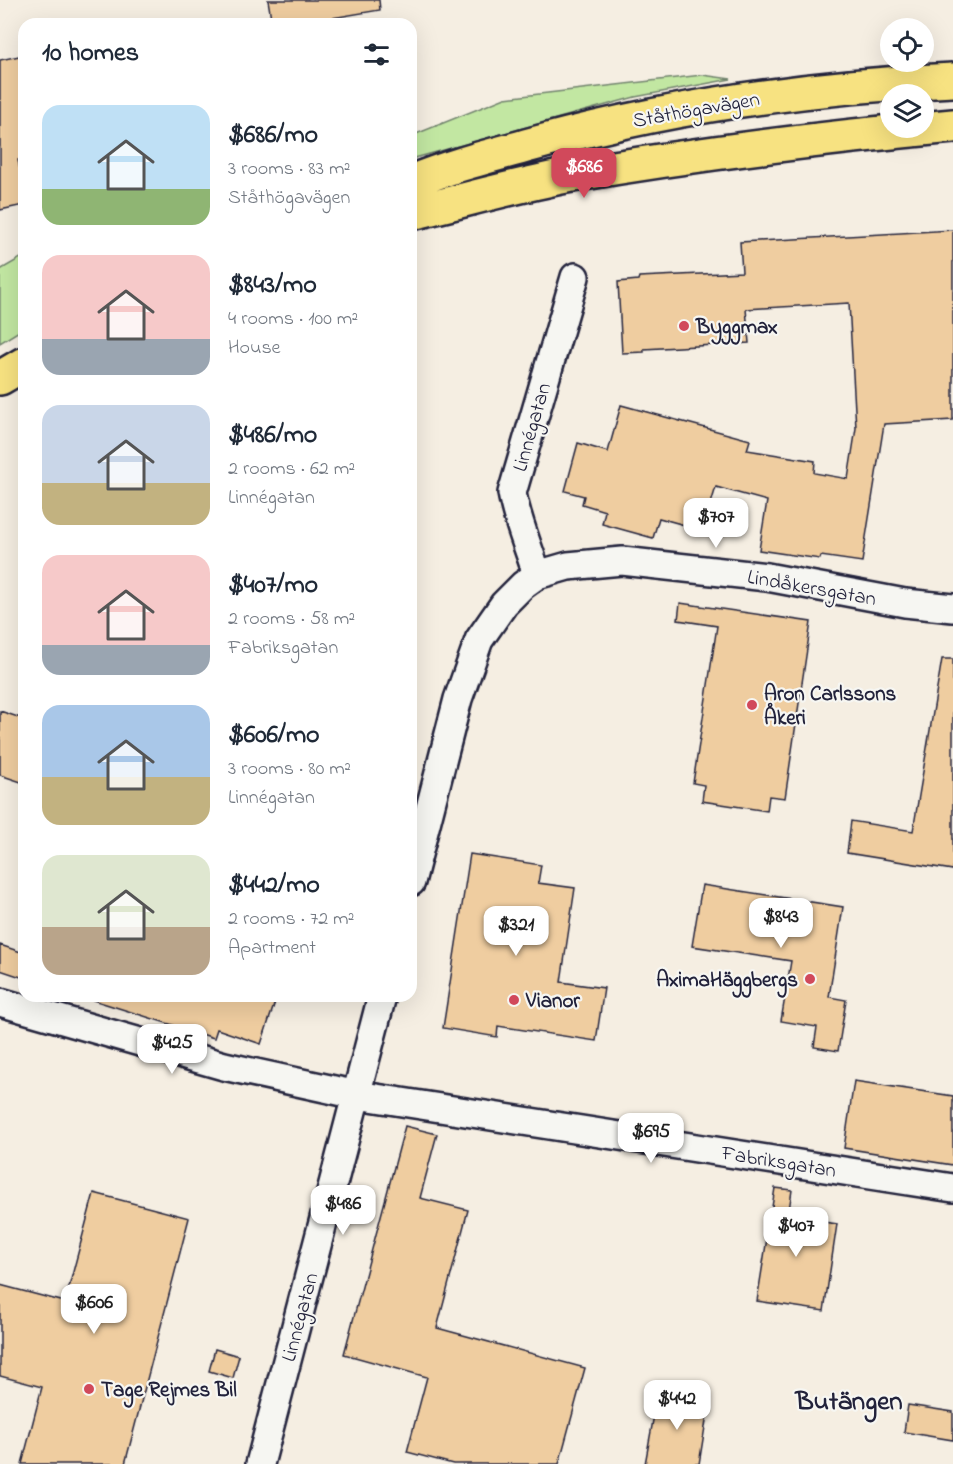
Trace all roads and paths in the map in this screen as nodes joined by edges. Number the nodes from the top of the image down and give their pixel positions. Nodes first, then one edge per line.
1 (953, 80) edge
2 (953, 126) edge
3 (417, 179) edge
4 (417, 212) edge
5 (575, 278) dead end
6 (18, 368) edge
7 (0, 378) edge
8 (537, 575) junction
9 (953, 608) edge
10 (417, 859) edge
11 (0, 1002) edge
12 (380, 1002) edge
13 (357, 1095) junction
14 (953, 1188) edge
15 (260, 1464) edge

1 - 3 main road, Ståthögavägen
2 - 4 main road
5 - 8 street, Linnégatan
6 - 7 main road
8 - 9 street, Lindåkersgatan
8 - 10 street, Lindåkersgatan
11 - 13 street, Fabriksgatan
12 - 13 street, Linnégatan
13 - 14 street, Fabriksgatan
13 - 15 street, Linnégatan

